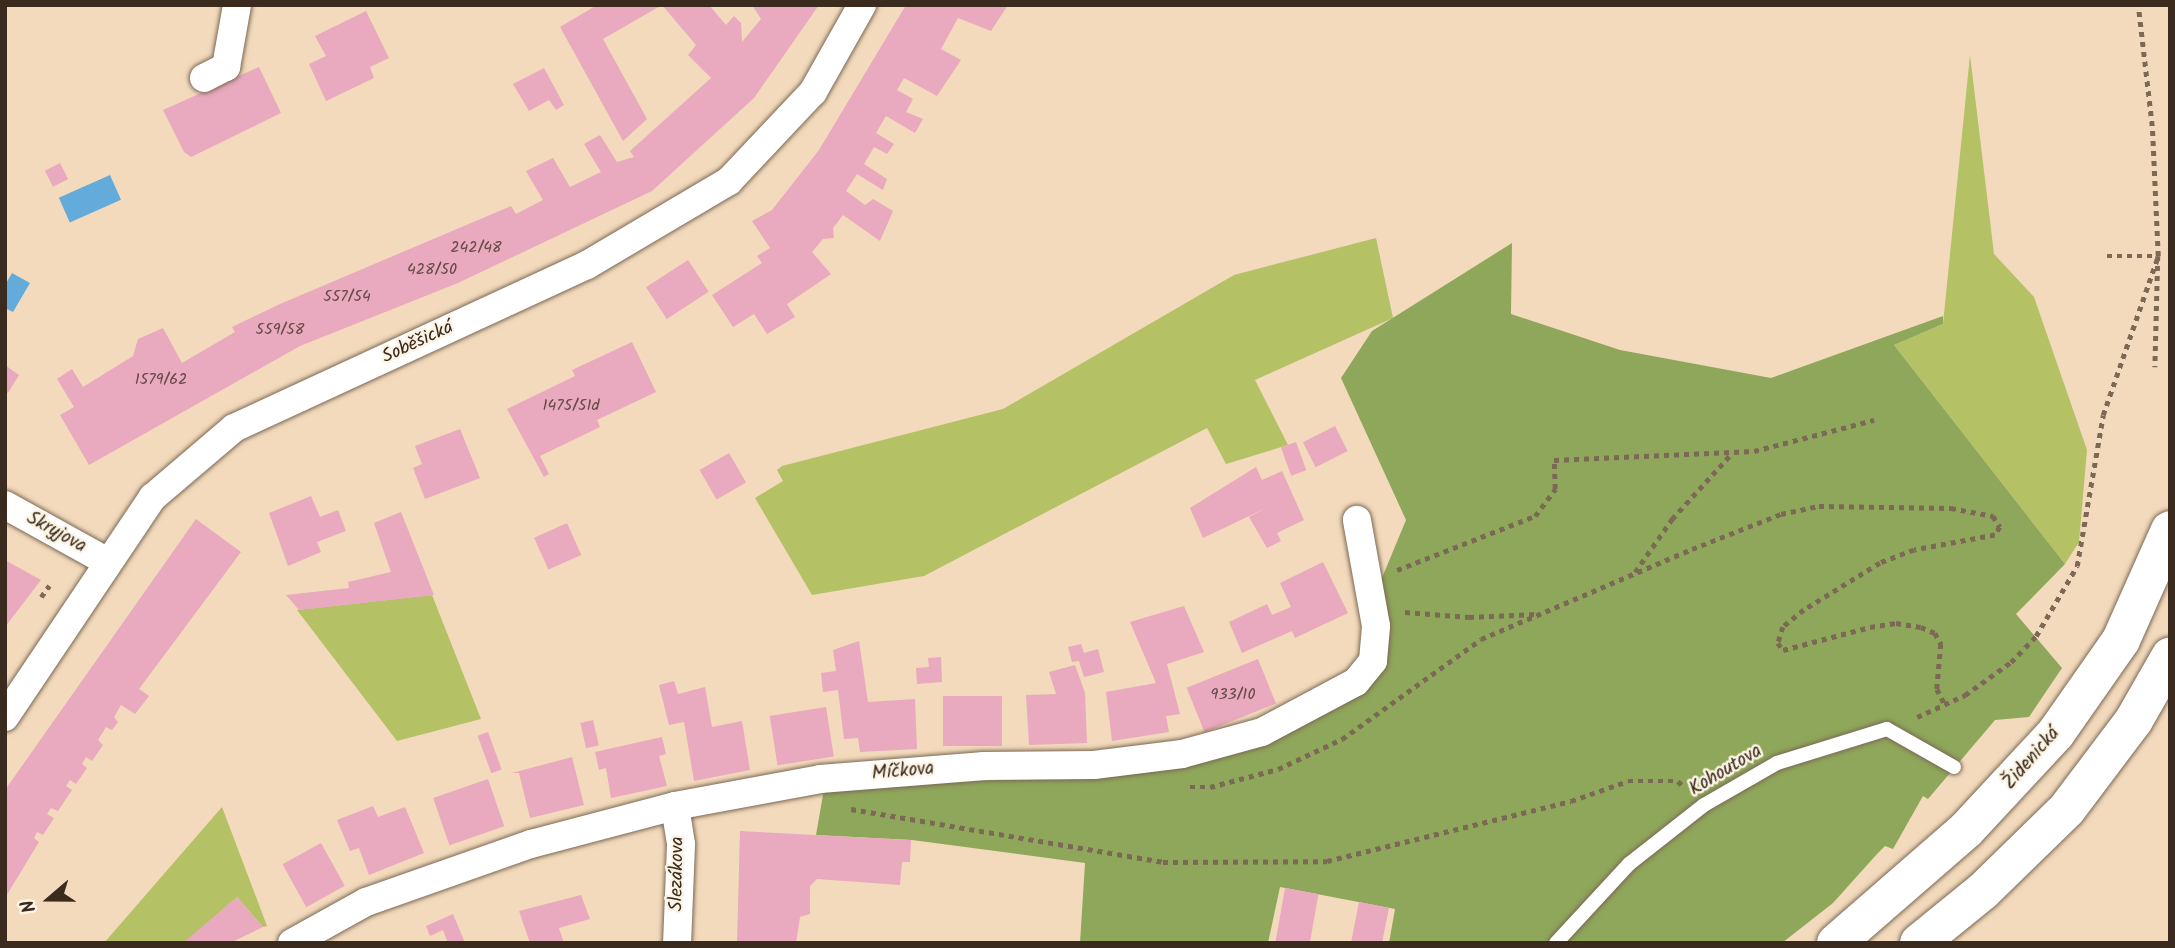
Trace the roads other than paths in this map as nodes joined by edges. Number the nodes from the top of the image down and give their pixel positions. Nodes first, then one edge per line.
1 (237, 5) edge
2 (862, 5) edge
3 (204, 78) dead end
4 (5, 505) edge
5 (1357, 520) dead end
6 (2170, 530) edge
7 (106, 561) junction
8 (2170, 657) edge
9 (5, 717) edge
10 (1954, 767) dead end
11 (675, 806) junction
12 (292, 943) edge
13 (677, 943) edge
14 (1556, 943) edge
15 (1836, 943) edge
16 (1919, 943) edge

1 - 3 street
2 - 7 street, Soběšická
4 - 7 street, Skryjova
5 - 11 street, Míčkova
6 - 15 highway, Židenická
7 - 9 street, Soběšická
8 - 16 highway
10 - 14 lane, Kohoutova
11 - 12 street, Míčkova
11 - 13 street, Slezákova

